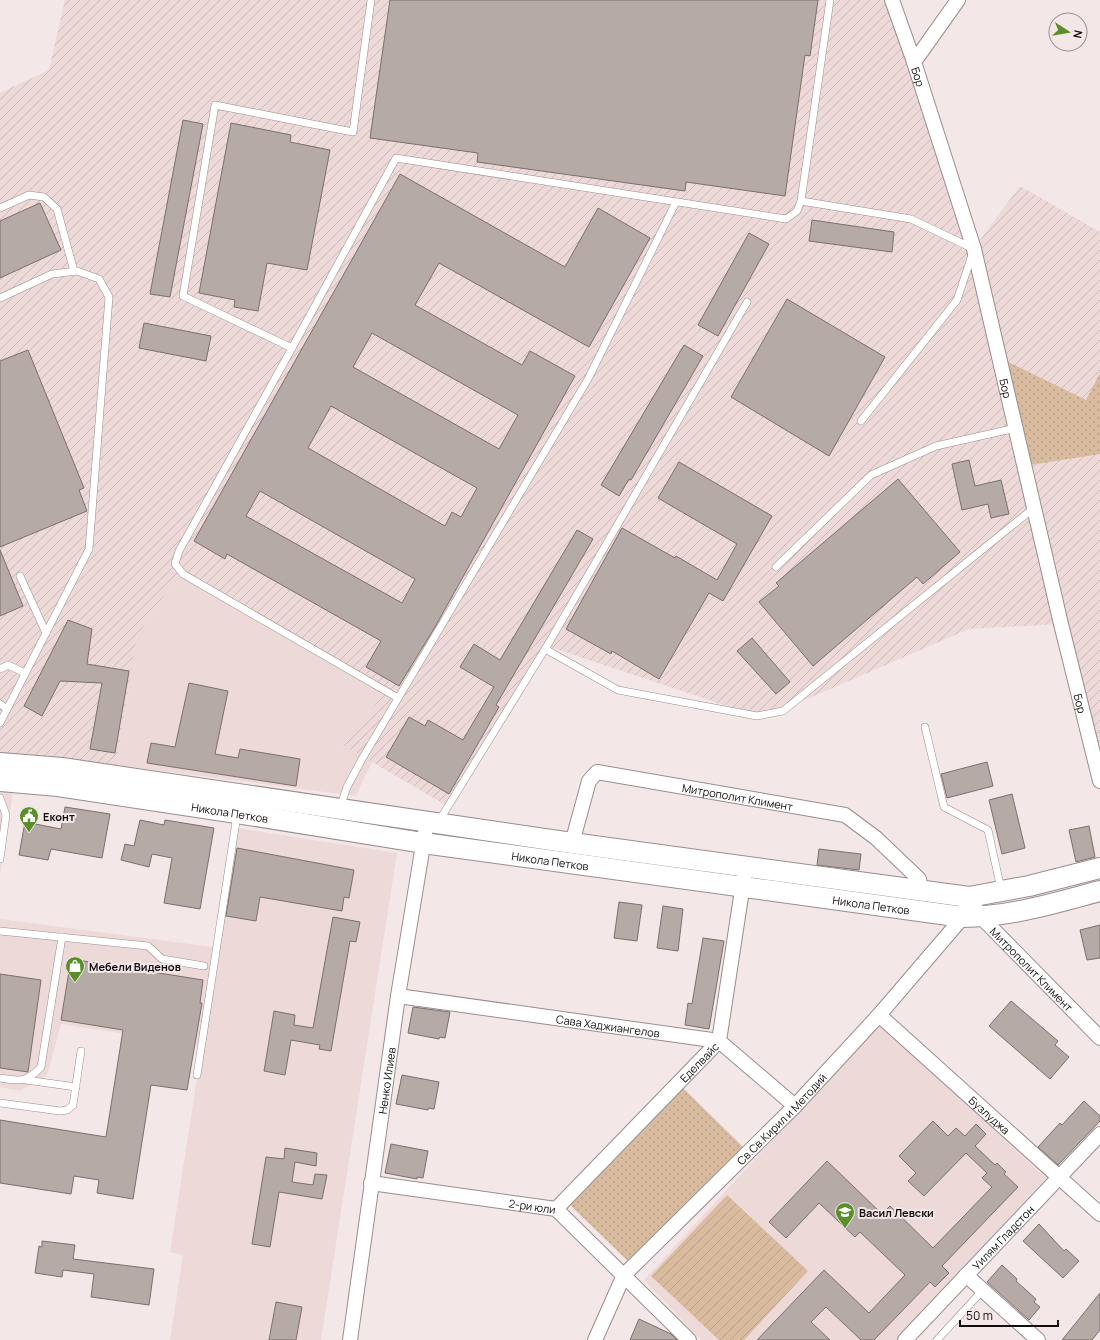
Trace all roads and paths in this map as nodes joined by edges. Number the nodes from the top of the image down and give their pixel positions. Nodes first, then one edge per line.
1 (370, 0) edge
2 (830, 0) edge
3 (892, 0) edge
4 (958, 0) edge
5 (914, 62) junction
6 (801, 201) junction
7 (676, 202) junction
8 (0, 208) edge
9 (974, 249) junction
10 (74, 271) junction
11 (0, 298) edge
12 (747, 302) dead end
13 (292, 348) junction
14 (860, 421) dead end
15 (1016, 428) junction
16 (1035, 506) junction
17 (776, 567) dead end
18 (20, 576) dead end
19 (46, 633) junction
20 (545, 649) junction
21 (0, 669) edge
22 (25, 673) junction
23 (398, 698) junction
24 (0, 704) edge
25 (7, 709) junction
26 (0, 723) edge
27 (926, 727) dead end
28 (0, 763) edge
29 (0, 781) edge
30 (1100, 781) edge
31 (0, 798) edge
32 (340, 808) junction
33 (237, 813) junction
34 (432, 822) junction
35 (423, 843) junction
36 (572, 843) junction
37 (0, 856) edge
38 (745, 867) junction
39 (1100, 868) edge
40 (742, 888) junction
41 (920, 891) junction
42 (1001, 891) junction
43 (1100, 891) edge
44 (969, 897) junction
45 (972, 917) junction
46 (0, 931) edge
47 (62, 937) junction
48 (204, 966) dead end
49 (398, 996) junction
50 (879, 1015) junction
51 (1100, 1038) edge
52 (719, 1041) junction
53 (81, 1051) dead end
54 (197, 1075) dead end
55 (0, 1078) edge
56 (25, 1080) junction
57 (76, 1087) junction
58 (0, 1103) edge
59 (795, 1106) junction
60 (1100, 1134) edge
61 (1058, 1178) junction
62 (371, 1183) junction
63 (556, 1210) junction
64 (1100, 1214) edge
65 (624, 1275) junction
66 (966, 1275) junction
67 (983, 1290) junction
68 (350, 1340) edge
69 (595, 1340) edge
70 (689, 1340) edge
71 (906, 1340) edge
72 (937, 1340) edge
73 (1038, 1340) edge

1 - 13 lane
2 - 6 lane
3 - 5 street, Бор
4 - 5 street
5 - 9 street, Бор
6 - 7 lane
6 - 9 lane
7 - 13 lane
7 - 23 lane
8 - 10 lane
9 - 14 lane
9 - 15 street, Бор
10 - 11 lane
10 - 19 lane
12 - 20 lane
13 - 23 lane
15 - 16 street, Бор
15 - 17 lane
16 - 20 lane
16 - 30 street, Бор
18 - 19 lane
19 - 22 lane
20 - 34 lane
21 - 22 lane
22 - 25 lane
23 - 32 lane
24 - 25 lane
25 - 26 lane
27 - 42 lane
28 - 32 main road, Никола Петков
29 - 33 main road, Никола Петков
31 - 37 lane
32 - 34 main road, Никола Петков
33 - 35 main road, Никола Петков
33 - 54 lane
34 - 35 street, Ненко Илиев
34 - 36 main road, Никола Петков
35 - 40 main road, Никола Петков
35 - 49 street, Ненко Илиев
36 - 38 main road, Никола Петков
36 - 41 street, Митрополит Климент
38 - 40 street, Еделвайс
38 - 41 main road, Никола Петков
39 - 42 main road, Никола Петков
40 - 45 main road, Никола Петков
40 - 52 street, Еделвайс
41 - 44 main road, Никола Петков
42 - 44 main road, Никола Петков
43 - 45 main road, Никола Петков
44 - 45 street, Св.Св.Кирил и Методий
45 - 50 street, Св.Св.Кирил и Методий
45 - 51 street, Митрополит Климент
46 - 47 lane
47 - 48 lane
47 - 56 lane
49 - 52 street, Сава Хаджиангелов
49 - 62 street, Ненко Илиев
50 - 59 street, Св.Св.Кирил и Методий
50 - 61 street, Бузлуджа
52 - 59 street
52 - 63 street, Еделвайс
53 - 57 lane
55 - 56 lane
56 - 57 lane
57 - 58 lane
59 - 65 street, Св.Св.Кирил и Методий
60 - 61 street, Уилям Гладстон
61 - 64 street, Бузлуджа
61 - 66 street, Уилям Гладстон
62 - 63 street, 2-ри юли
62 - 68 street, Ненко Илиев
63 - 65 street, 2-ри юли
65 - 69 street, Св.Св.Кирил и Методий
65 - 70 street, 2-ри юли
66 - 67 street
66 - 71 street, Уилям Гладстон
67 - 72 lane
67 - 73 street

